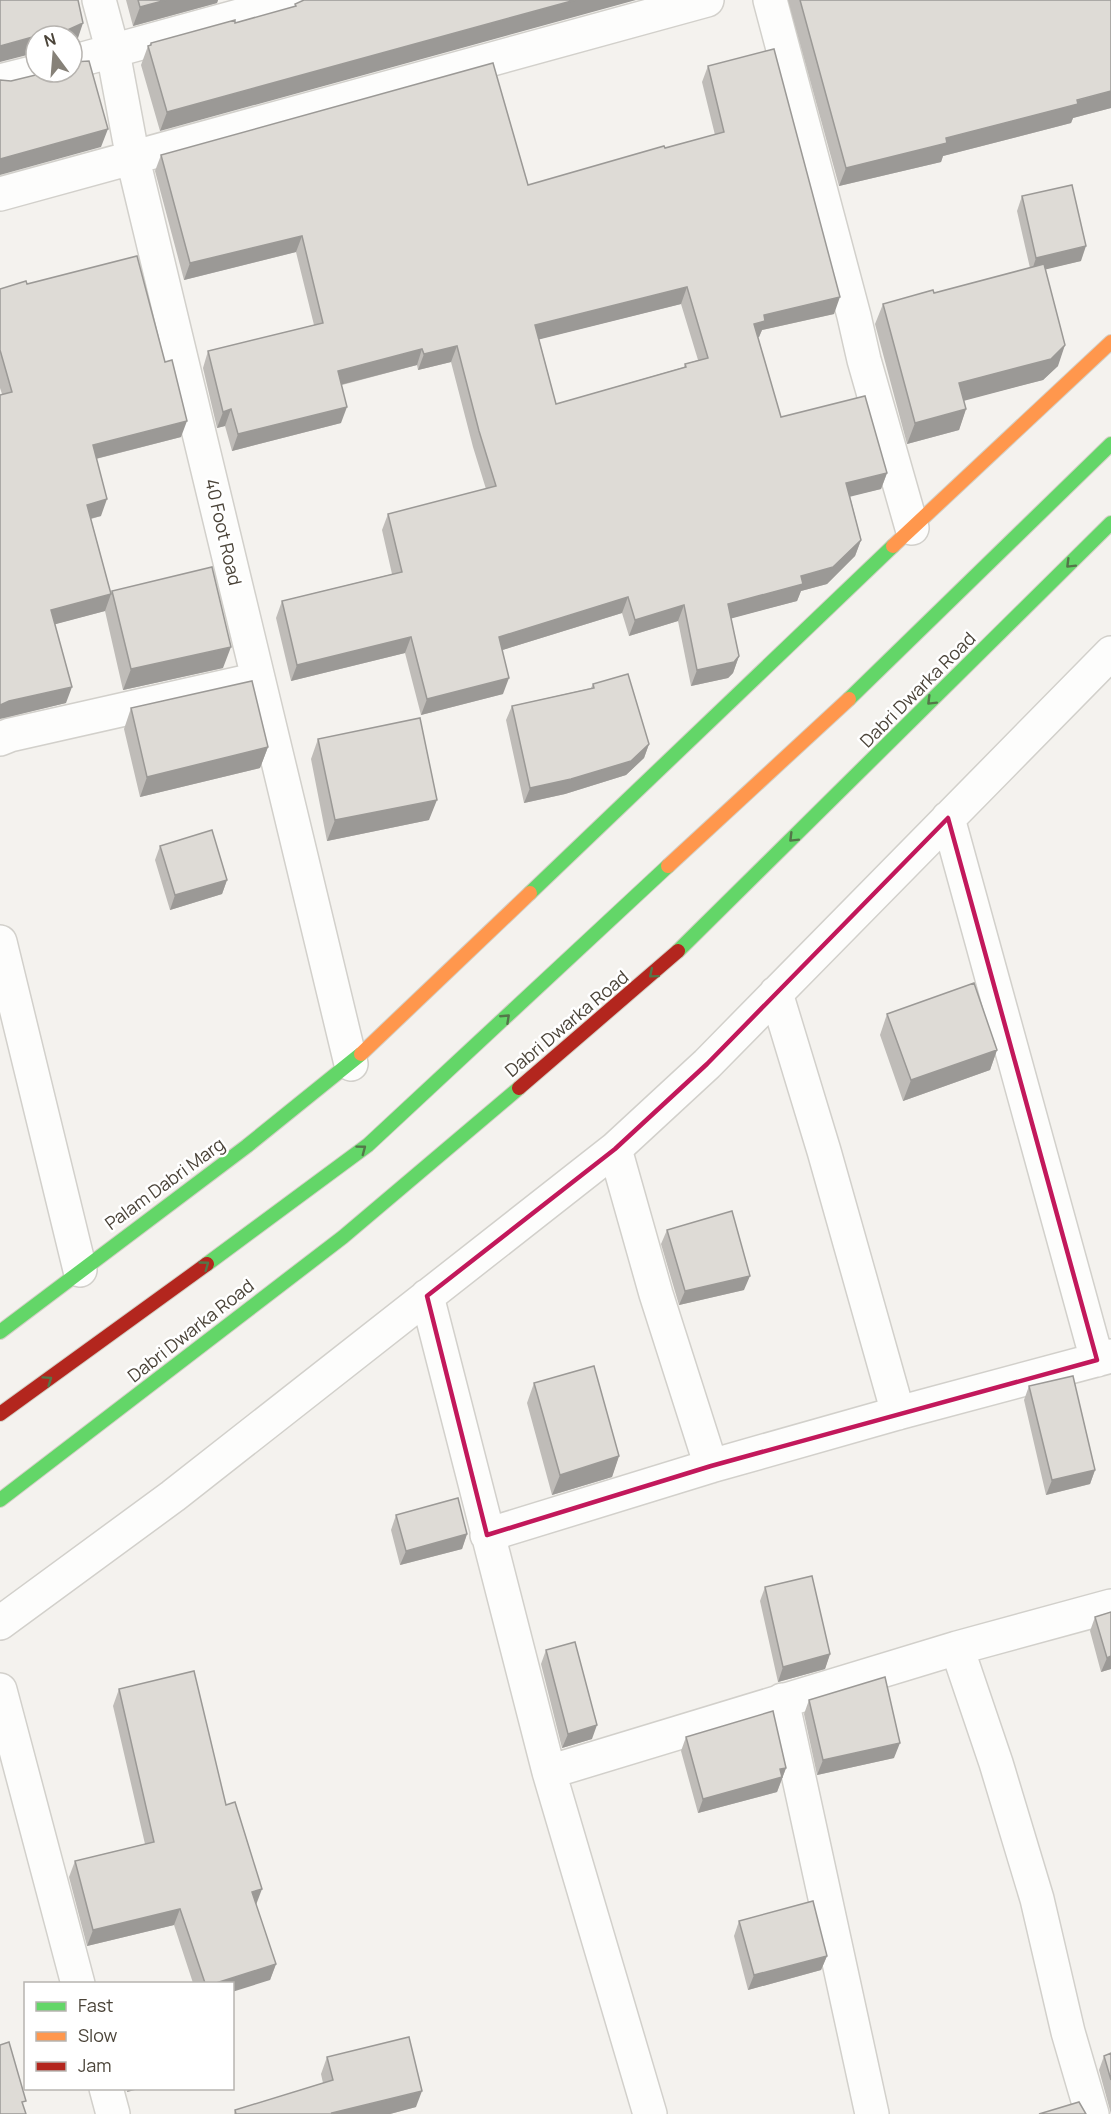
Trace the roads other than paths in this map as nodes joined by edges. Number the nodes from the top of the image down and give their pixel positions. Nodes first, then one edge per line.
1 (99, 0) edge
2 (297, 0) edge
3 (707, 0) edge
4 (770, 0) edge
5 (113, 52) junction
6 (84, 59) edge
7 (24, 75) edge
8 (0, 81) edge
9 (133, 159) junction
10 (0, 194) edge
11 (1111, 342) edge
12 (1111, 444) edge
13 (1111, 522) edge
14 (912, 528) junction
15 (1109, 663) edge
16 (258, 679) junction
17 (0, 739) edge
18 (948, 818) junction
19 (0, 942) edge
20 (776, 993) junction
21 (351, 1064) junction
22 (615, 1149) junction
23 (80, 1270) junction
24 (427, 1296) junction
25 (0, 1332) edge
26 (1104, 1358) edge
27 (897, 1413) junction
28 (0, 1414) edge
29 (711, 1466) junction
30 (0, 1500) edge
31 (487, 1535) junction
32 (1111, 1606) edge
33 (0, 1623) edge
34 (957, 1648) junction
35 (0, 1690) edge
36 (782, 1700) junction
37 (549, 1772) junction
38 (78, 1982) edge
39 (107, 2090) edge
40 (113, 2114) edge
41 (650, 2114) edge
42 (873, 2114) edge
43 (1092, 2114) edge

1 - 5 street, 40 Foot Road
2 - 5 street
3 - 9 street
4 - 14 street
5 - 6 street
5 - 9 street, 40 Foot Road
7 - 8 street
9 - 10 street
9 - 16 street, 40 Foot Road
11 - 14 main road, Palam Dabri Marg
28 -> 12 main road
13 -> 30 main road, Dabri Dwarka Road
14 - 21 main road, Palam Dabri Marg
15 - 18 street
16 - 17 street
16 - 21 street, 40 Foot Road
18 - 20 street
18 - 26 street
19 - 23 street
20 - 22 street
20 - 27 street
21 - 23 main road, Palam Dabri Marg
22 - 24 street
22 - 29 street
23 - 25 main road, Palam Dabri Marg
24 - 31 street
24 - 33 street
26 - 27 street
27 - 29 street
29 - 31 street
31 - 37 street
32 - 34 street
34 - 36 street
34 - 43 street
35 - 38 street
36 - 37 street
36 - 42 street
37 - 41 street
39 - 40 street

